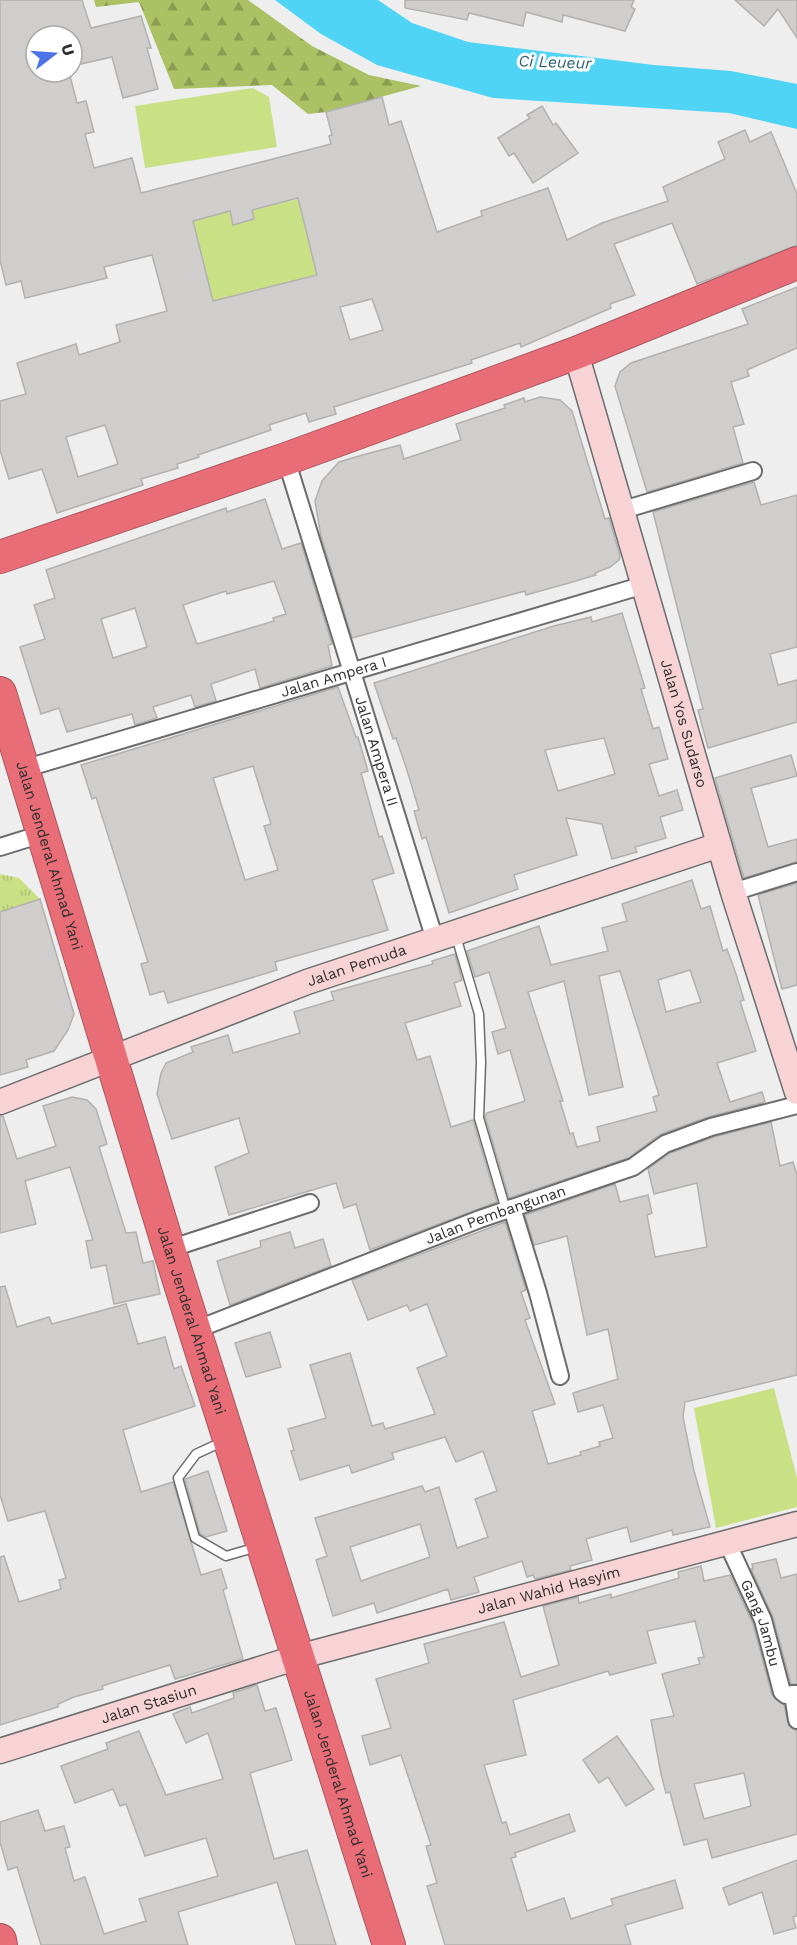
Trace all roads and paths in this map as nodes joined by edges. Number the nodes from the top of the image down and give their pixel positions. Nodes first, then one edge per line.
1 (797, 263) edge
2 (576, 353) junction
3 (286, 459) junction
4 (753, 471) dead end
5 (623, 510) junction
6 (0, 557) edge
7 (644, 585) junction
8 (352, 672) junction
9 (0, 693) edge
10 (23, 769) junction
11 (42, 834) junction
12 (719, 845) junction
13 (0, 848) edge
14 (797, 872) edge
15 (734, 892) junction
16 (445, 936) junction
17 (111, 1060) junction
18 (797, 1092) edge
19 (0, 1102) edge
20 (797, 1105) edge
21 (310, 1203) dead end
22 (509, 1209) junction
23 (169, 1249) junction
24 (195, 1330) junction
25 (560, 1376) dead end
26 (230, 1439) junction
27 (797, 1524) edge
28 (727, 1542) junction
29 (263, 1545) junction
30 (298, 1657) junction
31 (795, 1694) edge
32 (797, 1720) edge
33 (0, 1751) edge
34 (0, 1940) edge
35 (2, 1945) edge
36 (389, 1945) edge

1 - 2 highway
2 - 3 highway
2 - 5 street, Jalan Yos Sudarso
3 - 6 highway
3 - 8 street, Jalan Ampera II
4 - 5 street
5 - 7 street, Jalan Yos Sudarso
7 - 8 street, Jalan Ampera I
7 - 12 street, Jalan Yos Sudarso
8 - 10 street, Jalan Ampera I
8 - 16 street, Jalan Ampera II
9 - 10 highway, Jalan Jenderal Ahmad Yani
10 - 11 highway, Jalan Jenderal Ahmad Yani
11 - 13 street
11 - 17 highway, Jalan Jenderal Ahmad Yani
12 - 15 street, Jalan Yos Sudarso
12 - 16 street, Jalan Pemuda
14 - 15 street
15 - 18 street, Jalan Yos Sudarso
16 - 17 street, Jalan Pemuda
16 - 22 lane
17 - 19 street, Jalan Pemuda
17 - 23 highway, Jalan Jenderal Ahmad Yani
20 - 22 street, Jalan Pembangunan
21 - 23 street
22 - 24 street, Jalan Pembangunan
22 - 25 street
23 - 24 highway, Jalan Jenderal Ahmad Yani
24 - 26 highway, Jalan Jenderal Ahmad Yani
26 - 29 highway, Jalan Jenderal Ahmad Yani
26 - 29 lane
27 - 28 street, Jalan Wahid Hasyim
28 - 30 street, Jalan Wahid Hasyim
28 - 31 street, Gang Jambu
29 - 30 highway, Jalan Jenderal Ahmad Yani
30 - 33 street, Jalan Stasiun
30 - 36 highway, Jalan Jenderal Ahmad Yani
31 - 32 street
34 - 35 highway

